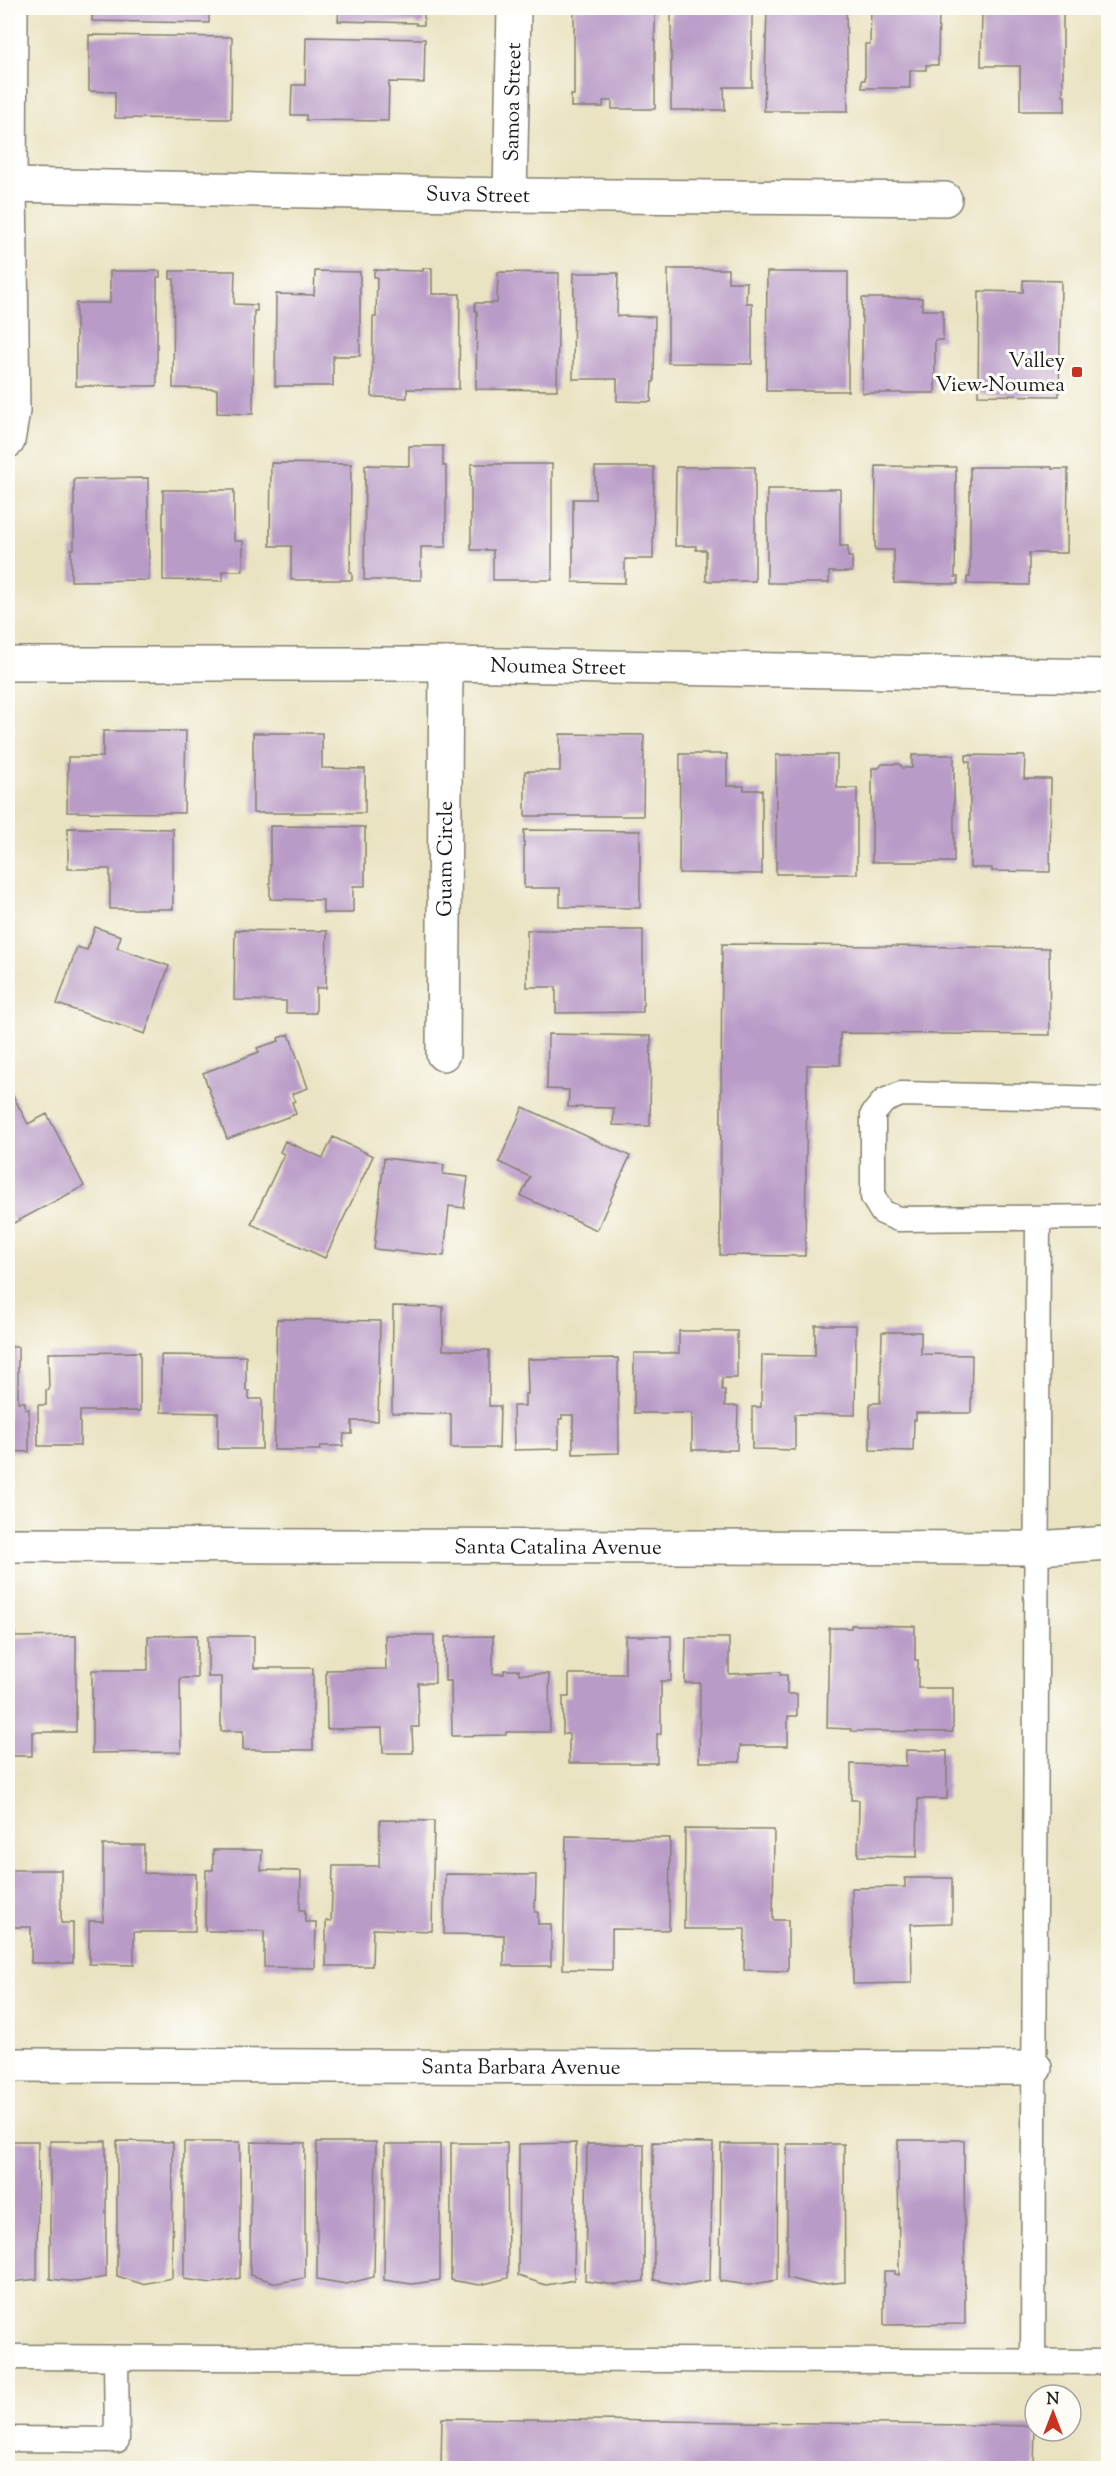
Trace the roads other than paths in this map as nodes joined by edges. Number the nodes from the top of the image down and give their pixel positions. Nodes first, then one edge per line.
1 (11, 8) edge
2 (514, 8) edge
3 (10, 185) junction
4 (510, 195) junction
5 (945, 199) dead end
6 (8, 441) edge
7 (8, 664) edge
8 (446, 664) junction
9 (1108, 676) edge
10 (443, 1054) dead end
11 (1108, 1099) edge
12 (1108, 1217) edge
13 (1038, 1218) junction
14 (1108, 1543) edge
15 (8, 1545) edge
16 (1038, 1548) junction
17 (8, 2065) edge
18 (1035, 2068) junction
19 (8, 2357) edge
20 (116, 2358) junction
21 (1033, 2361) junction
22 (1108, 2362) edge
23 (8, 2439) edge

1 - 3 street
2 - 4 street, Samoa Street
3 - 4 street, Suva Street
3 - 6 street
4 - 5 street, Suva Street
7 - 8 street, Noumea Street
8 - 9 street, Noumea Street
8 - 10 street, Guam Circle
11 - 13 lane
12 - 13 lane
13 - 16 lane
14 - 16 street, Santa Catalina Avenue
15 - 16 street, Santa Catalina Avenue
16 - 18 lane
17 - 18 street, Santa Barbara Avenue
18 - 21 lane
19 - 20 lane
20 - 21 lane
20 - 23 lane
21 - 22 lane

